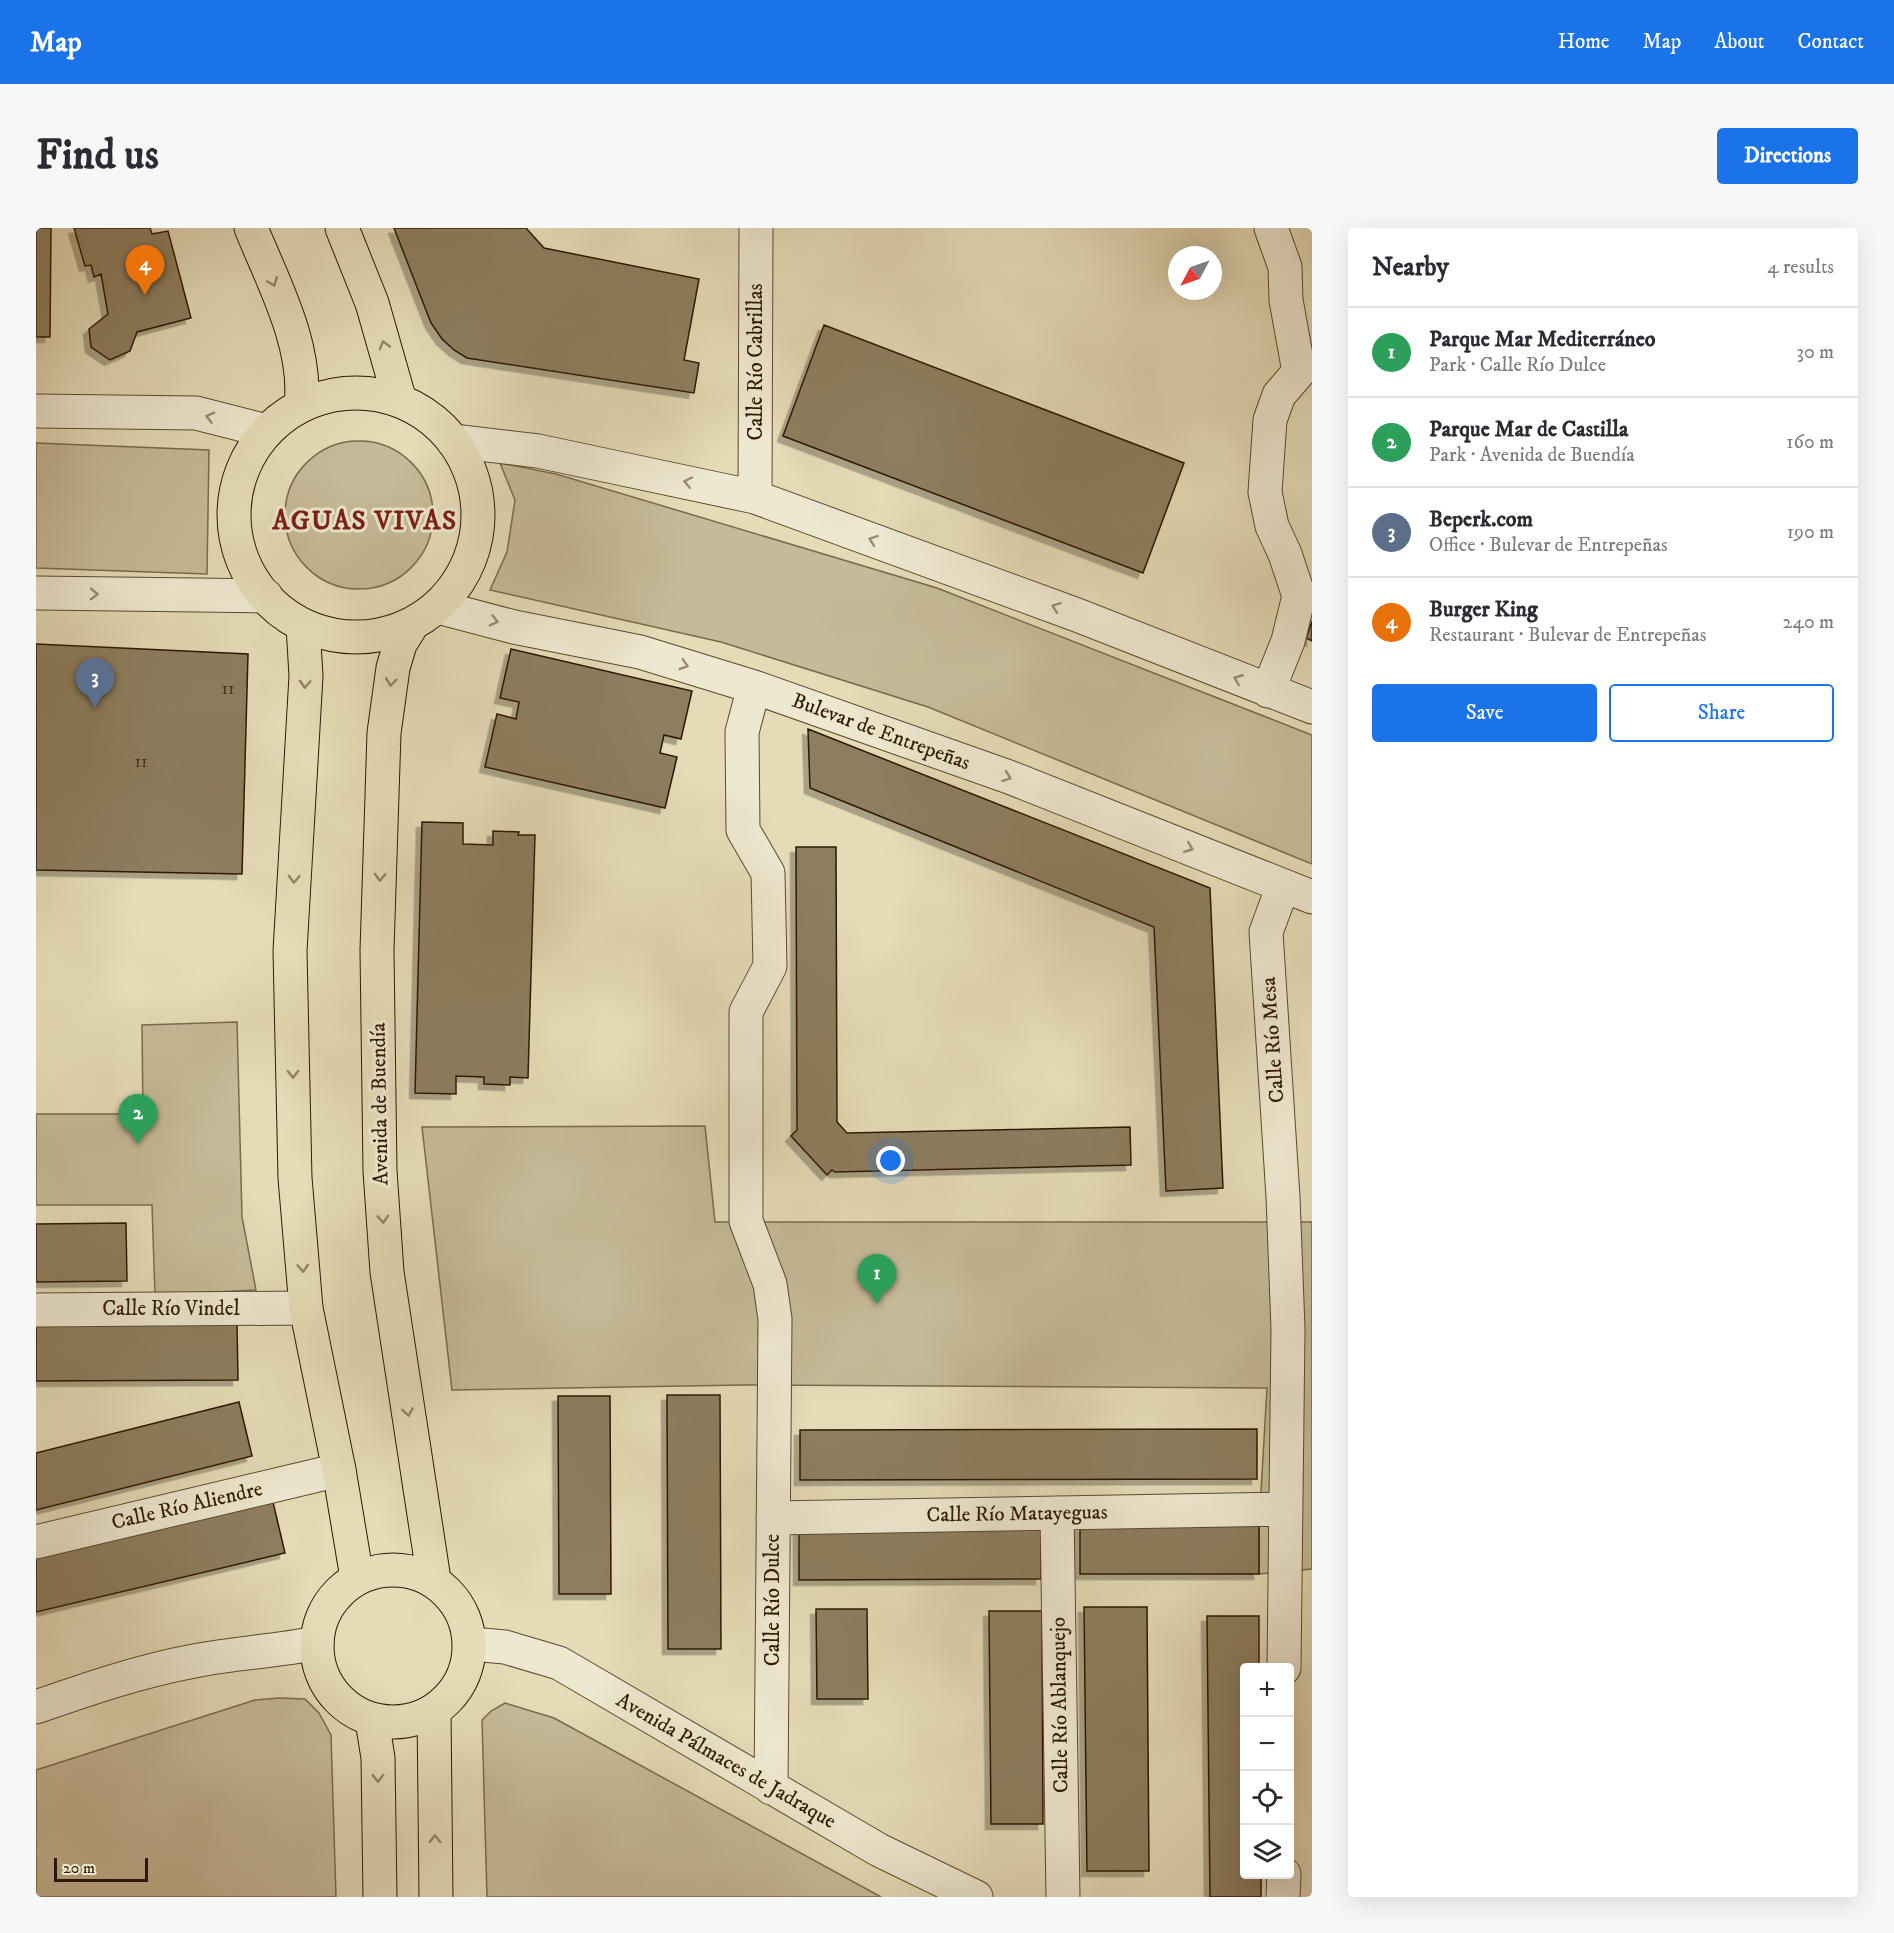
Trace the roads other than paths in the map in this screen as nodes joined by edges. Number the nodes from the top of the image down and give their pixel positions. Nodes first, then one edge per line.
1 (251, 228) edge
2 (342, 228) edge
3 (756, 228) edge
4 (1271, 228) edge
5 (1306, 371) edge
6 (400, 401) junction
7 (301, 406) junction
8 (36, 411) edge
9 (267, 431) junction
10 (453, 441) junction
11 (755, 497) junction
12 (36, 593) edge
13 (266, 596) junction
14 (438, 607) junction
15 (303, 626) junction
16 (410, 628) junction
17 (754, 687) junction
18 (1268, 691) junction
19 (1312, 707) edge
20 (1298, 892) edge
21 (306, 1308) junction
22 (36, 1310) edge
23 (339, 1470) junction
24 (1272, 1509) junction
25 (1058, 1513) junction
26 (773, 1518) junction
27 (36, 1542) edge
28 (357, 1578) junction
29 (434, 1580) junction
30 (317, 1643) junction
31 (471, 1644) junction
32 (1284, 1663) edge
33 (36, 1707) edge
34 (434, 1711) junction
35 (372, 1720) junction
36 (771, 1788) junction
37 (1284, 1879) edge
38 (380, 1897) edge
39 (436, 1897) edge
40 (976, 1897) edge
41 (1063, 1897) edge
42 (1283, 1897) edge

1 -> 7 main road
6 -> 2 main road
3 - 11 street, Calle Río Cabrillas
4 - 5 street
5 - 18 street
6 - 7 main road
6 - 10 main road
7 - 9 main road
9 -> 8 street
9 - 13 main road
11 -> 10 street
10 - 14 main road
18 -> 11 street
12 -> 13 street
13 - 15 main road
14 - 16 main road
14 -> 17 street, Bulevar de Entrepeñas
15 - 16 main road
15 -> 21 main road
16 -> 29 main road, Avenida de Buendía
17 -> 20 street, Bulevar de Entrepeñas
17 - 26 street, Calle Río Dulce
18 - 19 street
20 - 24 street, Calle Río Mesa
21 - 22 street, Calle Río Vindel
21 - 23 main road
23 - 27 street, Calle Río Aliendre
23 - 28 main road
24 - 25 street, Calle Río Matayeguas
24 - 32 street, Calle Río Mesa
25 - 26 street, Calle Río Matayeguas
25 - 41 street, Calle Río Ablanquejo
26 - 36 street, Calle Río Dulce
28 - 29 main road
28 - 30 main road
29 - 31 main road
30 - 33 street
30 - 35 main road
31 - 34 main road
31 - 36 street, Avenida Pálmaces de Jadraque
34 - 35 main road
39 -> 34 main road
35 -> 38 main road
36 - 40 street, Avenida Pálmaces de Jadraque
37 - 42 street

